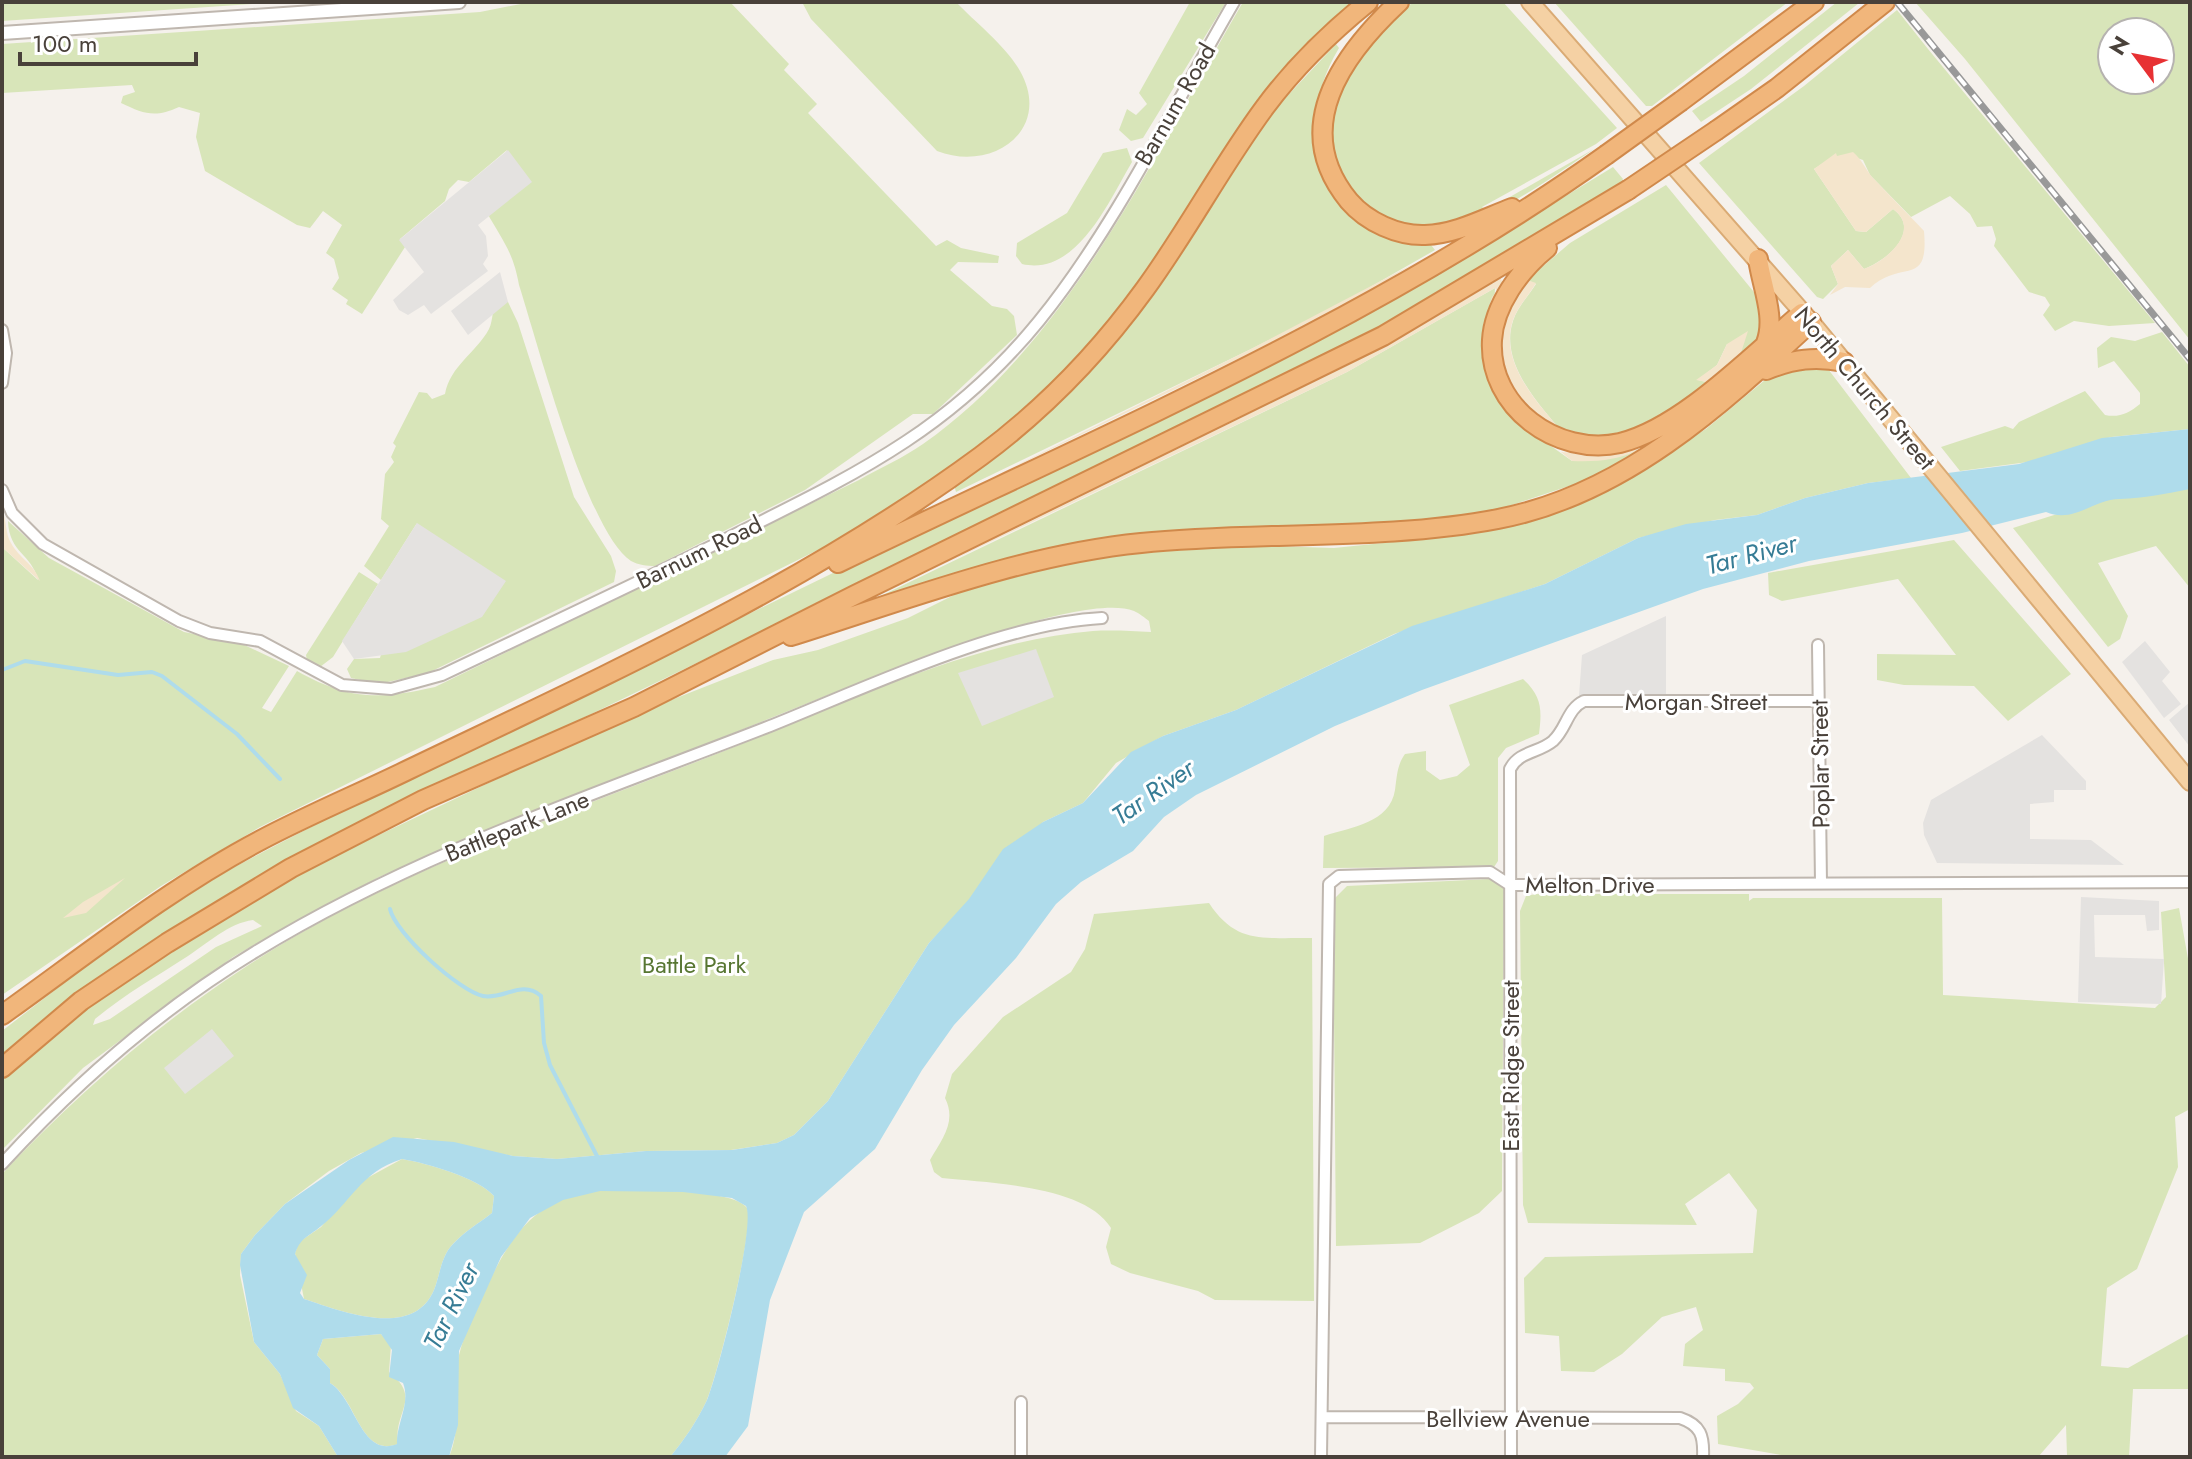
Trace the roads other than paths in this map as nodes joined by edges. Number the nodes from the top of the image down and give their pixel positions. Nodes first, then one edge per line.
1 (459, 2) edge
2 (1234, 2) edge
3 (1368, 2) edge
4 (1399, 2) edge
5 (1530, 2) edge
6 (1814, 2) edge
7 (1885, 2) edge
8 (2, 33) edge
9 (1555, 191) junction
10 (1621, 194) junction
11 (1758, 259) junction
12 (1807, 318) junction
13 (2, 330) edge
14 (1766, 343) junction
15 (1844, 362) junction
16 (1752, 375) junction
17 (2, 383) edge
18 (2, 490) edge
19 (769, 591) junction
20 (1102, 618) dead end
21 (1818, 645) dead end
22 (739, 653) junction
23 (1819, 701) junction
24 (1574, 705) joint
25 (2190, 782) edge
26 (2190, 882) edge
27 (1821, 883) junction
28 (1510, 885) junction
29 (67, 969) junction
30 (2, 1015) edge
31 (2, 1022) edge
32 (2, 1068) edge
33 (2, 1164) edge
34 (1021, 1402) dead end
35 (1322, 1417) junction
36 (1511, 1419) junction
37 (1021, 1457) edge
38 (1321, 1457) edge
39 (1511, 1457) edge
40 (1703, 1457) edge

1 - 8 street
2 - 18 street, Barnum Road
3 - 19 highway
4 - 9 highway
5 - 11 main road, North Church Street
6 - 9 highway, bridge
7 - 10 highway, bridge
9 - 19 highway
10 - 14 highway
10 - 22 highway
11 - 12 main road, North Church Street
11 - 14 highway
12 - 14 highway
12 - 15 main road, North Church Street
12 - 16 highway
13 - 17 street
15 - 16 highway
15 - 25 main road, North Church Street
16 - 22 highway
19 - 29 highway
20 - 33 street, Battlepark Lane
21 - 23 street, Poplar Street
22 - 32 highway
23 - 24 street, Morgan Street
23 - 27 street, Poplar Street
24 - 28 street, East Ridge Street
26 - 27 street, Melton Drive
27 - 28 street, Melton Drive
28 - 35 street, Melton Drive
28 - 36 street, East Ridge Street
29 - 30 highway
29 - 31 highway
34 - 37 street
35 - 36 street, Bellview Avenue
35 - 38 street, Melton Drive
36 - 39 street, East Ridge Street
36 - 40 street, Bellview Avenue

